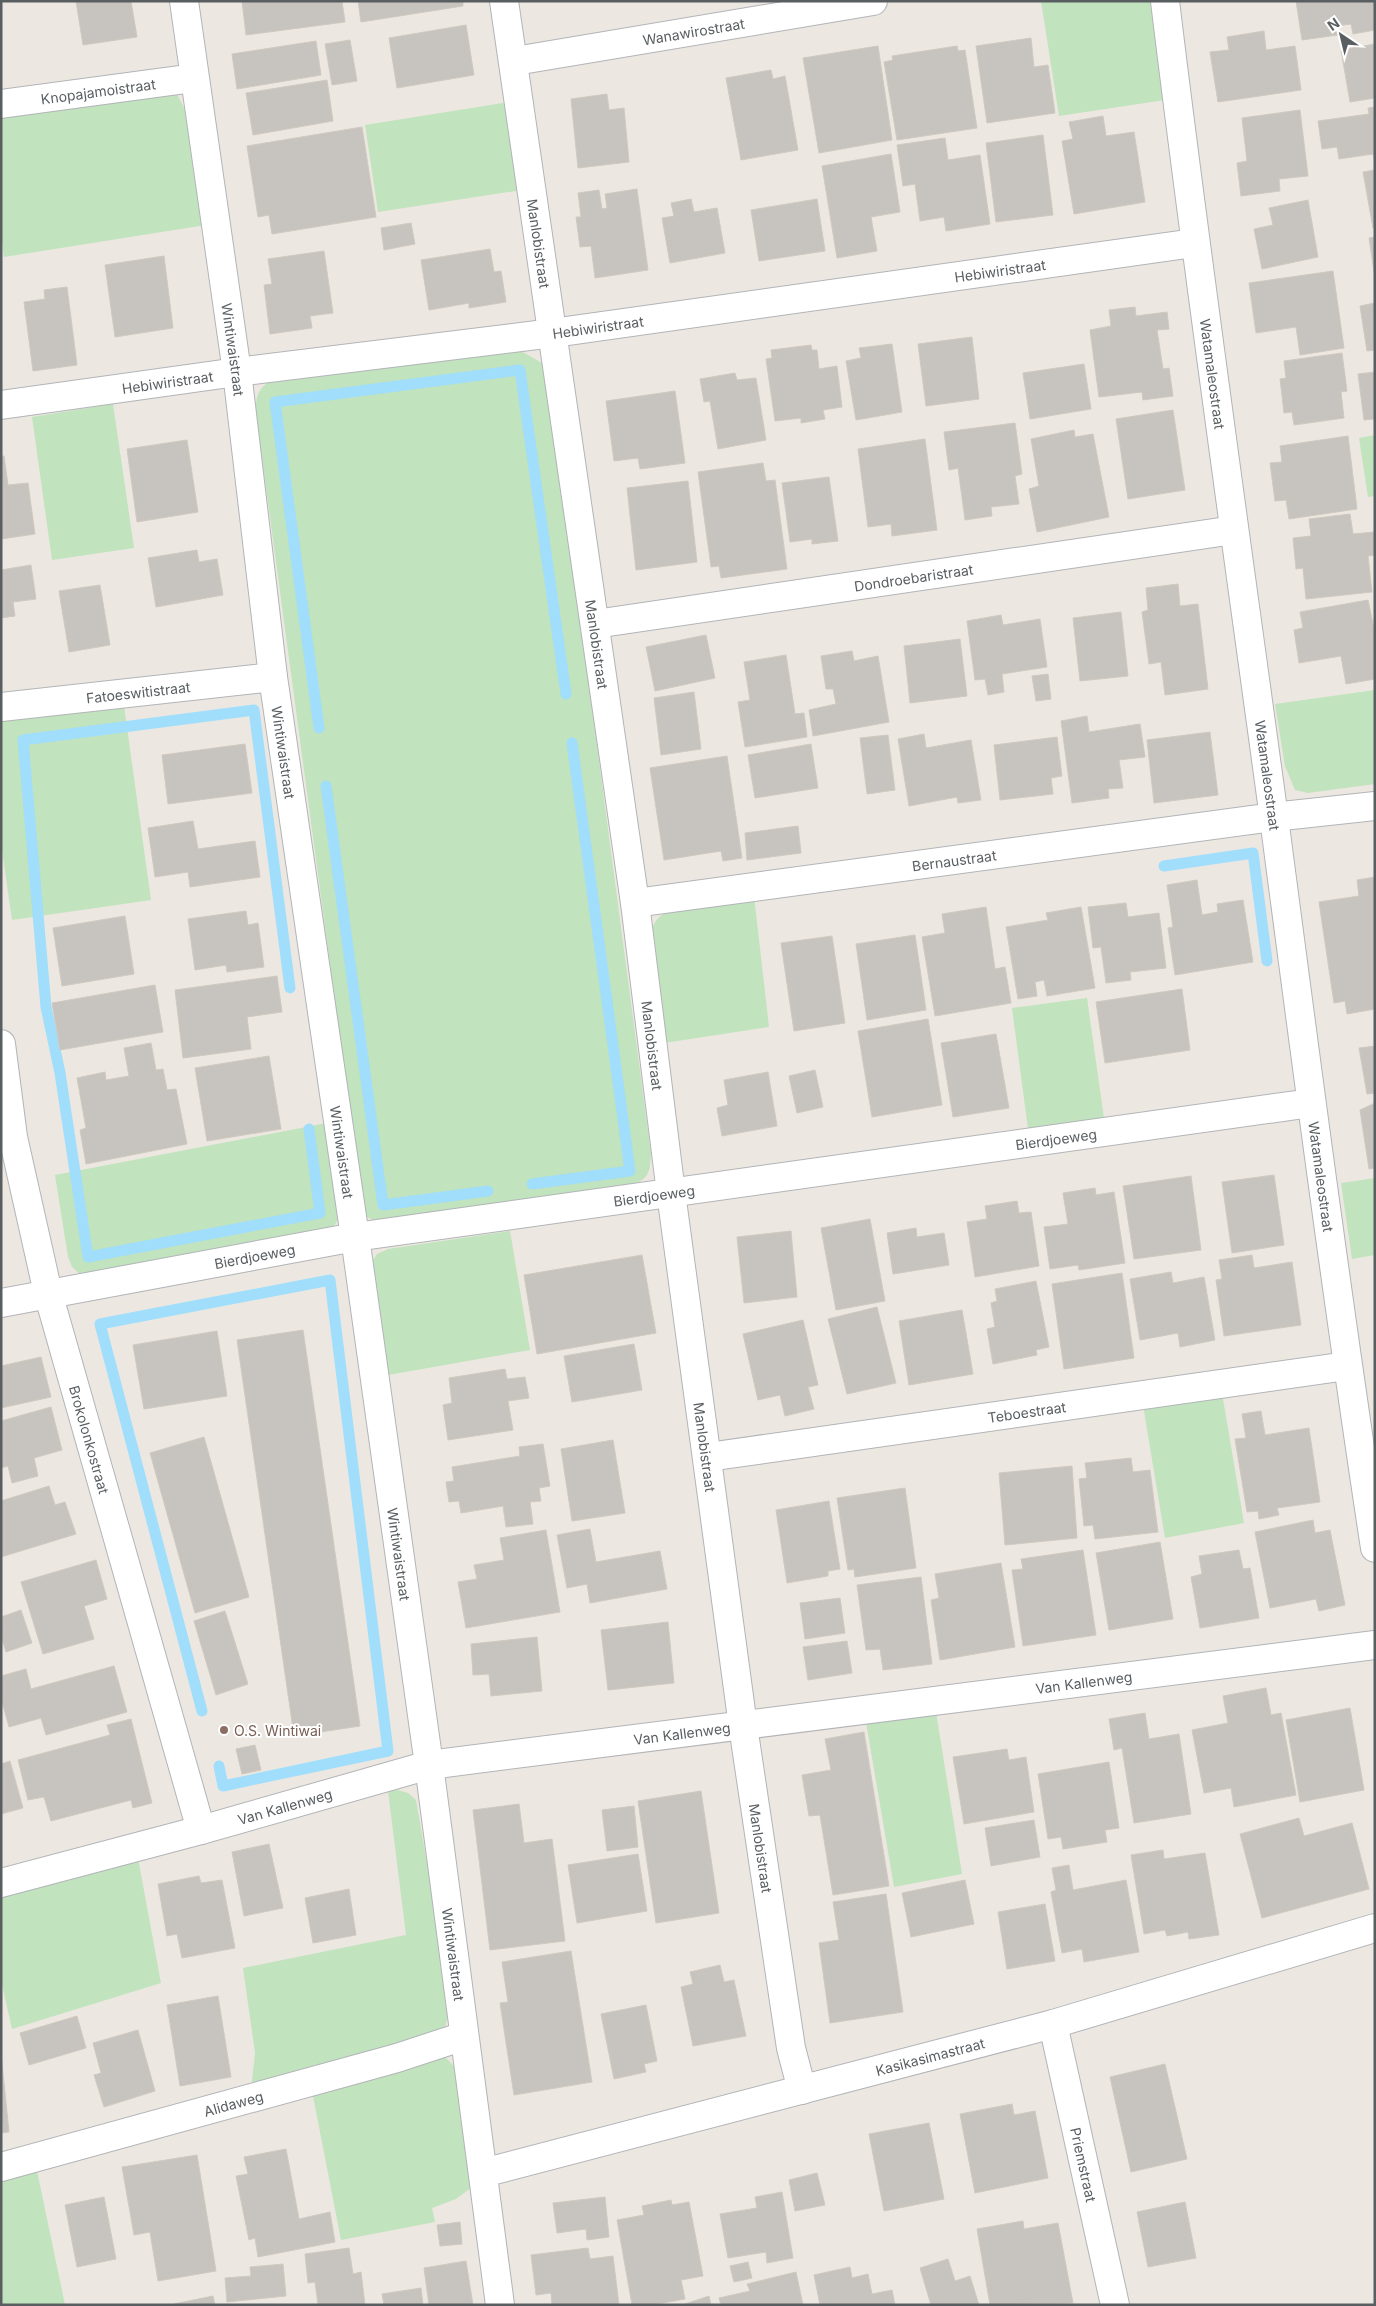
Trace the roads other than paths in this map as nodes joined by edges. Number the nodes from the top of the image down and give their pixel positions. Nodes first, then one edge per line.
1 (184, 1) edge
2 (504, 1) edge
3 (873, 1) edge
4 (1164, 1) edge
5 (515, 61) junction
6 (194, 78) junction
7 (1, 104) edge
8 (1194, 243) junction
9 (553, 333) junction
10 (237, 372) junction
11 (1, 405) edge
12 (1234, 530) junction
13 (595, 624) junction
14 (273, 678) junction
15 (1, 708) edge
16 (1375, 806) edge
17 (1274, 817) junction
18 (635, 903) junction
19 (1, 1044) edge
20 (1310, 1103) junction
21 (671, 1193) junction
22 (355, 1237) junction
23 (48, 1293) junction
24 (1, 1302) edge
25 (1347, 1366) junction
26 (708, 1457) junction
27 (1375, 1548) edge
28 (1375, 1645) edge
29 (743, 1726) junction
30 (429, 1765) junction
31 (201, 1830) junction
32 (1, 1883) edge
33 (1375, 1928) edge
34 (1053, 2024) junction
35 (464, 2036) junction
36 (802, 2090) junction
37 (1, 2167) edge
38 (483, 2173) junction
39 (500, 2305) edge
40 (1115, 2305) edge

1 - 6 street, Wintiwaistraat
2 - 5 street, Manlobistraat
3 - 5 street, Wanawirostraat
4 - 8 street, Watamaleostraat
5 - 9 street, Manlobistraat
6 - 7 street, Knopajamoistraat
6 - 10 street, Wintiwaistraat
8 - 9 street, Hebiwiristraat
8 - 12 street, Watamaleostraat
9 - 10 street, Hebiwiristraat
9 - 13 street, Manlobistraat
10 - 11 street, Hebiwiristraat
10 - 14 street, Wintiwaistraat
12 - 13 street, Dondroebaristraat
12 - 17 street, Watamaleostraat
13 - 18 street, Manlobistraat
14 - 15 street, Fatoeswitistraat
14 - 22 street, Wintiwaistraat
16 - 17 street, Bernaustraat
17 - 18 street, Bernaustraat
17 - 20 street, Watamaleostraat
18 - 21 street, Manlobistraat
19 - 23 street, Brokolonkostraat
20 - 21 street, Bierdjoeweg
20 - 25 street, Watamaleostraat
21 - 22 street, Bierdjoeweg
21 - 26 street, Manlobistraat
22 - 23 street, Bierdjoeweg
22 - 30 street, Wintiwaistraat
23 - 24 street, Bierdjoeweg
23 - 31 street, Brokolonkostraat
25 - 26 street, Teboestraat
25 - 27 street, Watamaleostraat
26 - 29 street, Manlobistraat
28 - 29 street, Van Kallenweg
29 - 30 street, Van Kallenweg
29 - 36 street, Manlobistraat
30 - 31 street, Van Kallenweg
30 - 35 street, Wintiwaistraat
31 - 32 street, Van Kallenweg
33 - 34 street, Kasikasimastraat
34 - 36 street, Kasikasimastraat
34 - 40 street, Priemstraat
35 - 37 street, Alidaweg
35 - 38 street, Wintiwaistraat
36 - 38 street, Kasikasimastraat
38 - 39 street, Wintiwaistraat

